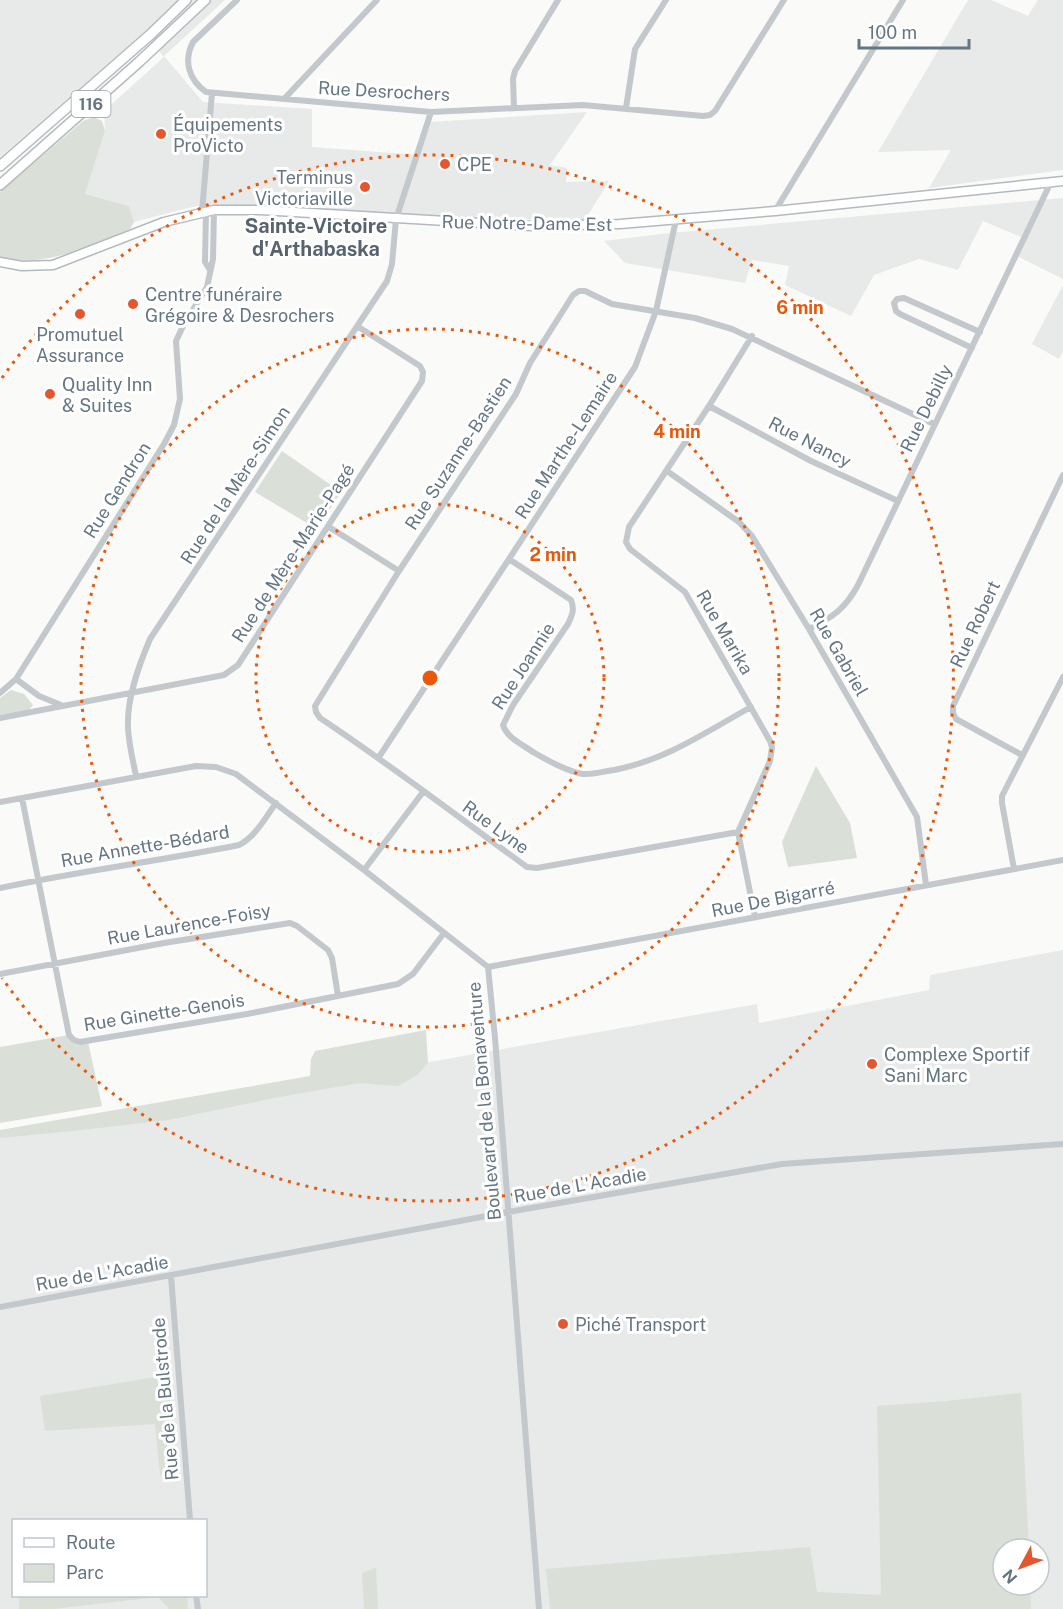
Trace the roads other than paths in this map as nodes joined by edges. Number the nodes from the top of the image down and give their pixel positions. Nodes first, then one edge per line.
1 (186, 0) edge
2 (205, 0) edge
3 (237, 0) edge
4 (377, 0) edge
5 (558, 0) edge
6 (666, 0) edge
7 (783, 0) edge
8 (903, 0) edge
9 (212, 93) junction
10 (284, 99) junction
11 (514, 107) junction
12 (626, 108) junction
13 (431, 112) junction
14 (0, 166) edge
15 (1063, 181) edge
16 (1051, 183) junction
17 (0, 184) edge
18 (207, 211) junction
19 (775, 212) junction
20 (396, 219) junction
21 (676, 220) junction
22 (0, 262) edge
23 (656, 311) junction
24 (357, 326) junction
25 (980, 332) junction
26 (752, 336) junction
27 (972, 348) junction
28 (709, 406) junction
29 (934, 424) junction
30 (667, 471) junction
31 (1063, 475) edge
32 (898, 501) junction
33 (329, 527) junction
34 (510, 559) junction
35 (399, 571) junction
36 (809, 629) junction
37 (1063, 677) edge
38 (16, 679) junction
39 (133, 692) junction
40 (0, 693) edge
41 (318, 699) joint
42 (62, 705) junction
43 (751, 706) junction
44 (0, 718) edge
45 (1022, 755) junction
46 (379, 757) junction
47 (135, 776) junction
48 (423, 792) junction
49 (22, 798) junction
50 (0, 802) edge
51 (276, 803) junction
52 (738, 832) junction
53 (1063, 860) edge
54 (1014, 869) junction
55 (364, 870) junction
56 (40, 879) junction
57 (927, 885) junction
58 (0, 888) edge
59 (755, 917) junction
60 (444, 933) junction
61 (56, 963) junction
62 (488, 967) junction
63 (0, 974) edge
64 (338, 996) junction
65 (1063, 1144) edge
66 (508, 1212) junction
67 (171, 1276) junction
68 (0, 1307) edge
69 (190, 1519) edge
70 (539, 1609) edge

1 - 14 main road, 116
2 - 17 main road, 116
3 - 9 street
4 - 10 street
5 - 11 street
6 - 12 street
7 - 12 street, Rue Desrochers
8 - 19 street
9 - 10 street, Rue Desrochers
9 - 18 street, Rue Gendron
10 - 13 street, Rue Desrochers
11 - 12 street, Rue Desrochers
11 - 13 street, Rue Desrochers
13 - 20 street, Rue de la Mère-Simon
15 - 16 street, Rue Notre-Dame Est
16 - 19 street, Rue Notre-Dame Est
16 - 25 street, Rue Debilly
18 - 20 street, Rue Notre-Dame Est
18 - 22 street, Rue Notre-Dame Est
18 - 38 street, Rue Gendron
19 - 21 street, Rue Notre-Dame Est
20 - 21 street, Rue Notre-Dame Est
20 - 24 street, Rue de la Mère-Simon
21 - 23 street, Rue Marthe-Lemaire
23 - 26 street, Rue Suzanne-Bastien
23 - 34 street, Rue Marthe-Lemaire
23 - 35 street, Rue Suzanne-Bastien
24 - 33 street, Rue de Mère-Marie-Pagé
24 - 39 street, Rue de la Mère-Simon
25 - 27 street, Rue Debilly
25 - 27 street
26 - 28 street, Rue Marika
26 - 29 street, Rue Suzanne-Bastien
27 - 29 street, Rue Debilly
28 - 30 street, Rue Marika
28 - 32 street, Rue Nancy
29 - 32 street, Rue Debilly
30 - 36 street, Rue Gabriel
30 - 43 street, Rue Marika
31 - 45 street, Rue Robert
32 - 36 street, Rue Debilly
33 - 35 street
33 - 39 street, Rue de Mère-Marie-Pagé
34 - 43 street, Rue Joannie
34 - 46 street, Rue Marthe-Lemaire
35 - 41 street, Rue Suzanne-Bastien
36 - 57 street, Rue Gabriel
37 - 45 street
38 - 40 street
38 - 42 street
39 - 42 street, Rue de Mère-Marie-Pagé
39 - 47 street, Rue de la Mère-Simon
41 - 46 street, Rue Lyne
42 - 44 street, Rue de Mère-Marie-Pagé
43 - 52 street, Rue Marika
45 - 54 street
46 - 48 street, Rue Lyne
47 - 49 street, Boulevard de la Bonaventure
47 - 51 street, Boulevard de la Bonaventure
48 - 52 street, Rue Lyne
48 - 55 street
49 - 50 street, Boulevard de la Bonaventure
49 - 56 street, Rue Ginette-Genois
51 - 55 street, Boulevard de la Bonaventure
51 - 56 street, Rue Annette-Bédard
52 - 59 street
53 - 54 street, Rue De Bigarré
54 - 57 street, Rue De Bigarré
55 - 60 street, Boulevard de la Bonaventure
56 - 58 street, Rue Annette-Bédard
56 - 61 street, Rue Ginette-Genois
57 - 59 street, Rue De Bigarré
59 - 62 street, Rue De Bigarré
60 - 62 street, Boulevard de la Bonaventure
60 - 64 street, Rue Ginette-Genois
61 - 63 street, Rue Laurence-Foisy
61 - 64 street, Rue Laurence-Foisy
61 - 64 street, Rue Ginette-Genois
62 - 66 street, Boulevard de la Bonaventure
65 - 66 street, Rue de L'Acadie
66 - 67 street, Rue de L'Acadie
66 - 70 street, Boulevard de la Bonaventure
67 - 68 street, Rue de L'Acadie
67 - 69 street, Rue de la Bulstrode

